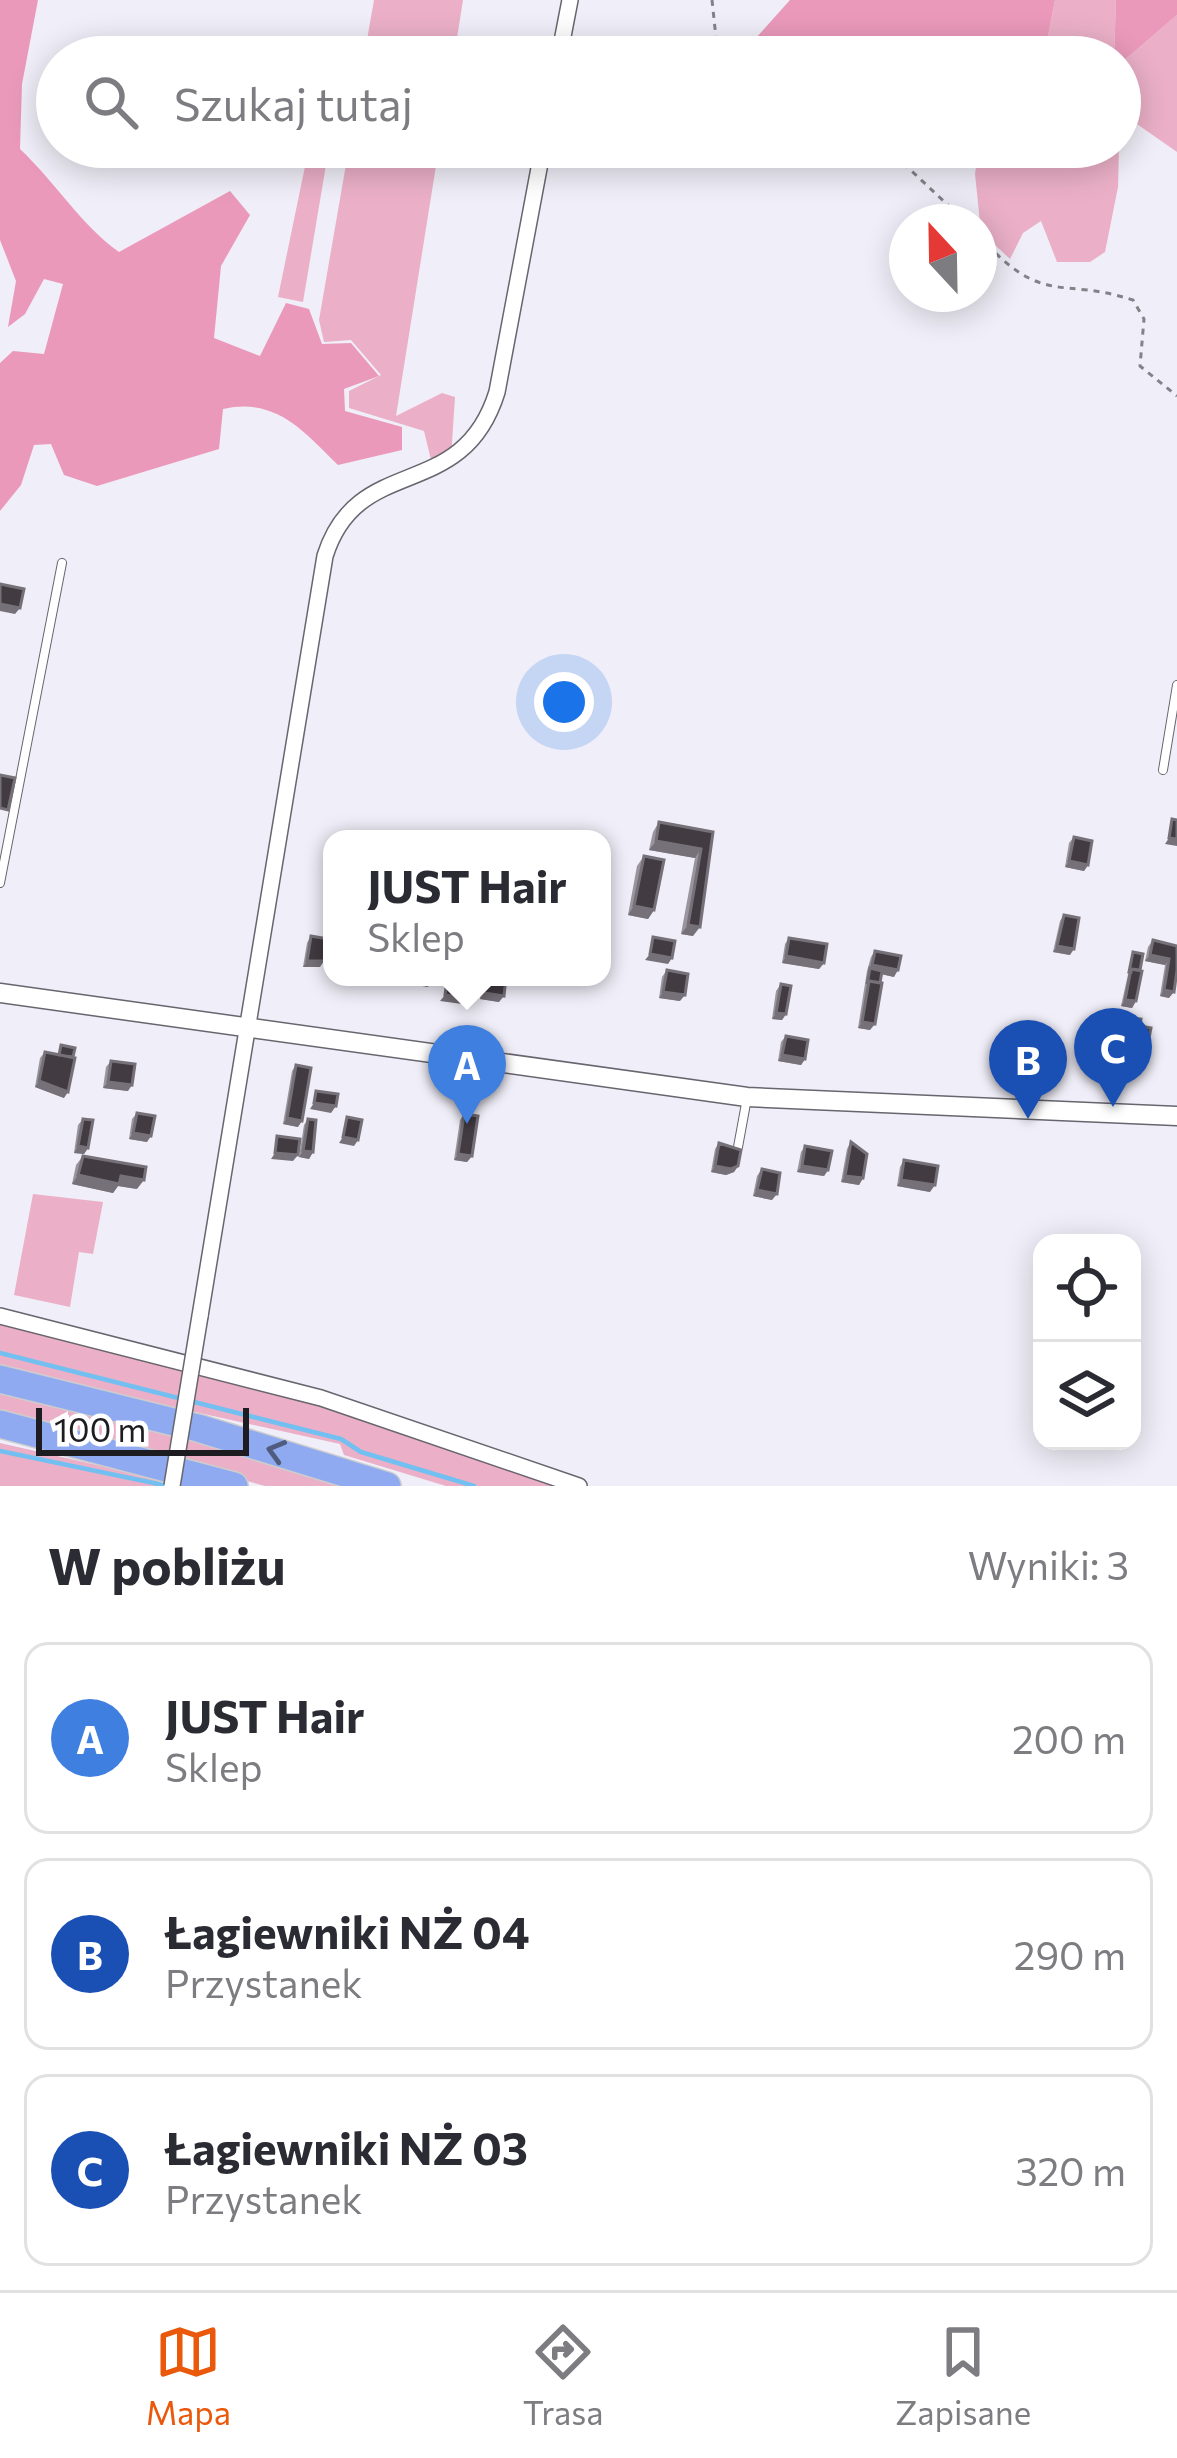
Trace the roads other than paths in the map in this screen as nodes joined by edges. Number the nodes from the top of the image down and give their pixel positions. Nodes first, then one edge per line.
1 (570, 0) edge
2 (564, 36) edge
3 (539, 168) edge
4 (62, 563) dead end
5 (1177, 686) edge
6 (1163, 770) dead end
7 (0, 883) edge
8 (0, 993) edge
9 (250, 1025) junction
10 (747, 1097) junction
11 (1177, 1116) edge
12 (738, 1147) edge
13 (0, 1316) edge
14 (0, 1379) edge
15 (0, 1424) edge
16 (172, 1486) edge
17 (234, 1486) edge
18 (387, 1486) edge
19 (579, 1486) edge

1 - 2 street
3 - 9 street
4 - 7 lane
5 - 6 lane
8 - 9 street
9 - 10 street
9 - 16 street, bridge
10 - 11 street
10 - 12 lane
13 - 19 street
18 -> 14 highway
15 - 17 highway

